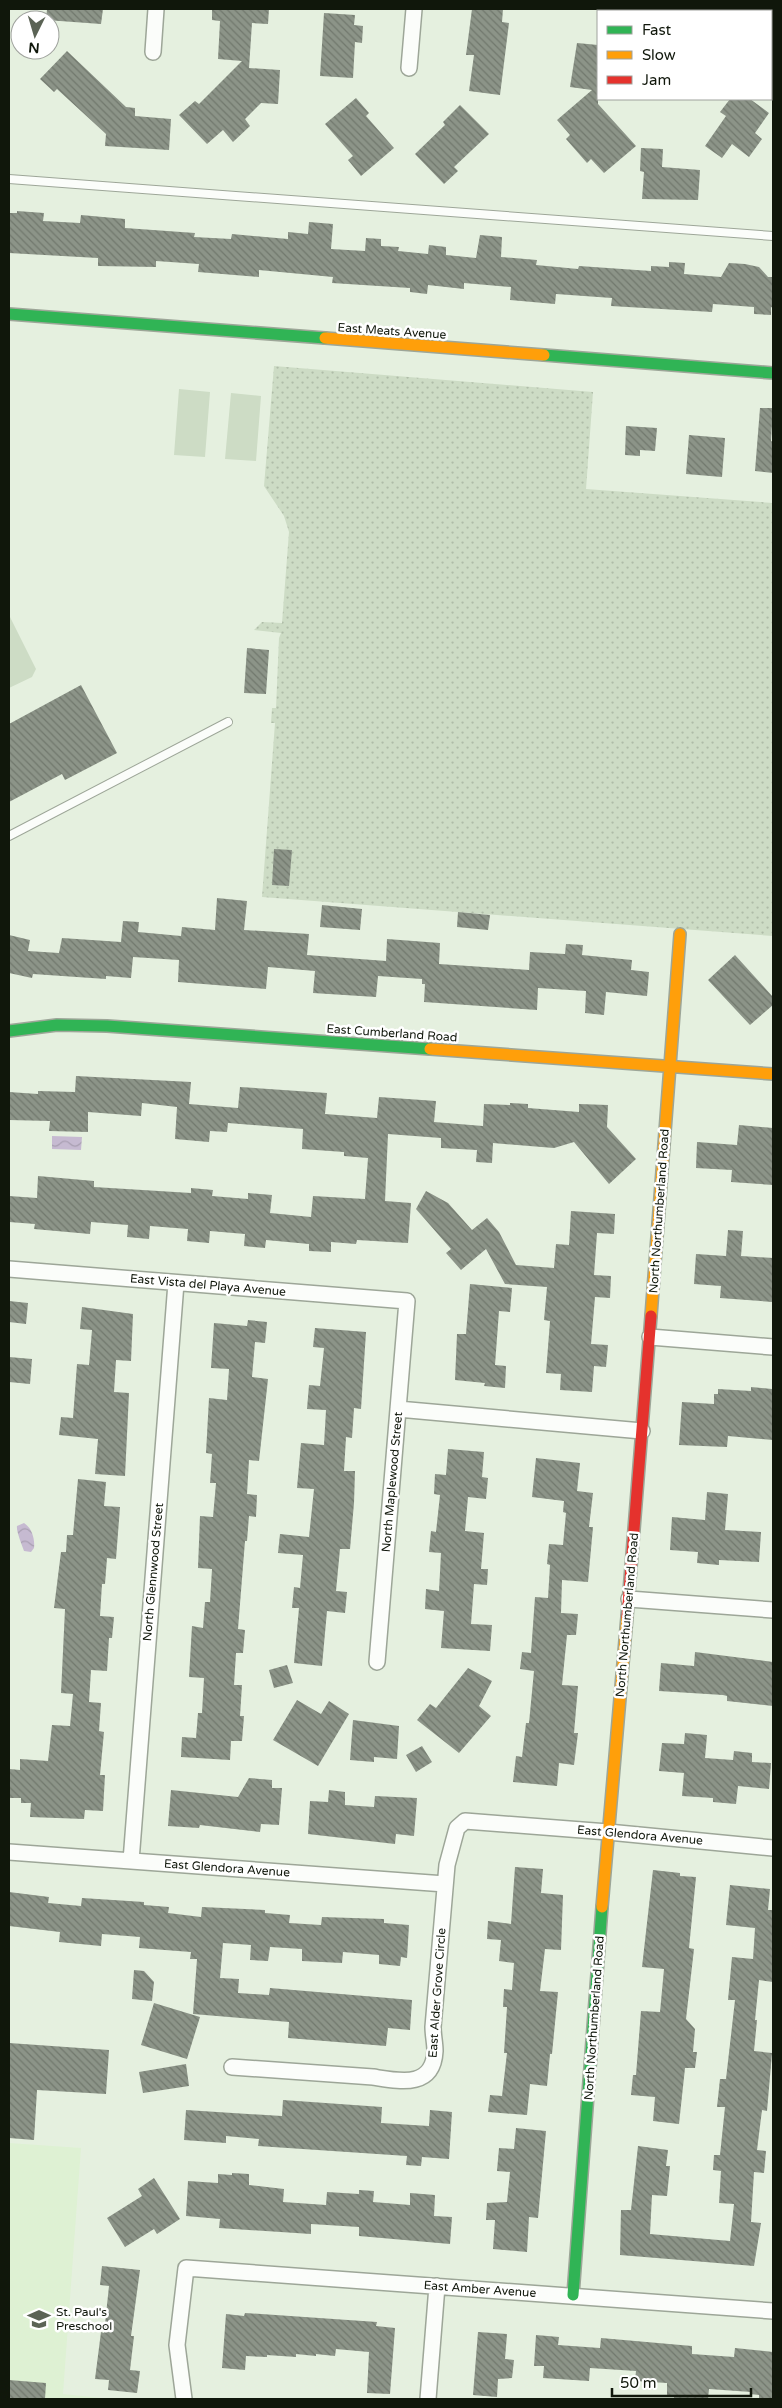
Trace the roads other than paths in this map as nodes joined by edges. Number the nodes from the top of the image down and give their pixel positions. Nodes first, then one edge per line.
1 (156, 9) edge
2 (414, 9) edge
3 (153, 52) dead end
4 (410, 68) dead end
5 (9, 179) edge
6 (773, 236) edge
7 (9, 314) edge
8 (773, 373) edge
9 (228, 722) dead end
10 (9, 836) edge
11 (680, 934) dead end
12 (9, 1031) edge
13 (670, 1067) junction
14 (773, 1074) edge
15 (9, 1269) edge
16 (176, 1283) junction
17 (407, 1301) joint
18 (650, 1338) junction
19 (773, 1347) edge
20 (398, 1409) junction
21 (642, 1430) junction
22 (629, 1599) junction
23 (773, 1610) edge
24 (377, 1662) dead end
25 (477, 1821) joint
26 (608, 1832) junction
27 (773, 1848) edge
28 (9, 1852) edge
29 (131, 1861) junction
30 (445, 1884) junction
31 (232, 2067) dead end
32 (437, 2286) junction
33 (573, 2296) junction
34 (773, 2311) edge
35 (184, 2399) edge
36 (428, 2399) edge

1 - 3 street
2 - 4 street
5 - 6 lane
7 - 8 street, East Meats Avenue
9 - 10 lane
11 - 13 street, North Northumberland Road
12 - 13 street, East Cumberland Road
13 - 14 street, East Cumberland Road
13 - 18 street, North Northumberland Road
15 - 16 street, East Vista del Playa Avenue
16 - 17 street, East Vista del Playa Avenue
16 - 29 street, North Glennwood Street
17 - 20 street, North Maplewood Street
18 - 19 street
18 - 21 street, North Northumberland Road
20 - 21 street
20 - 24 street, North Maplewood Street
21 - 22 street, North Northumberland Road
22 - 23 street
22 - 26 street, North Northumberland Road
25 - 26 street, East Glendora Avenue
25 - 30 street, East Alder Grove Circle
26 - 27 street, East Glendora Avenue
26 - 33 street, North Northumberland Road
28 - 29 street, East Glendora Avenue
29 - 30 street, East Glendora Avenue
30 - 31 street, East Alder Grove Circle
32 - 33 street, East Amber Avenue
32 - 35 street, East Amber Avenue
32 - 36 street
33 - 34 street, East Amber Avenue

